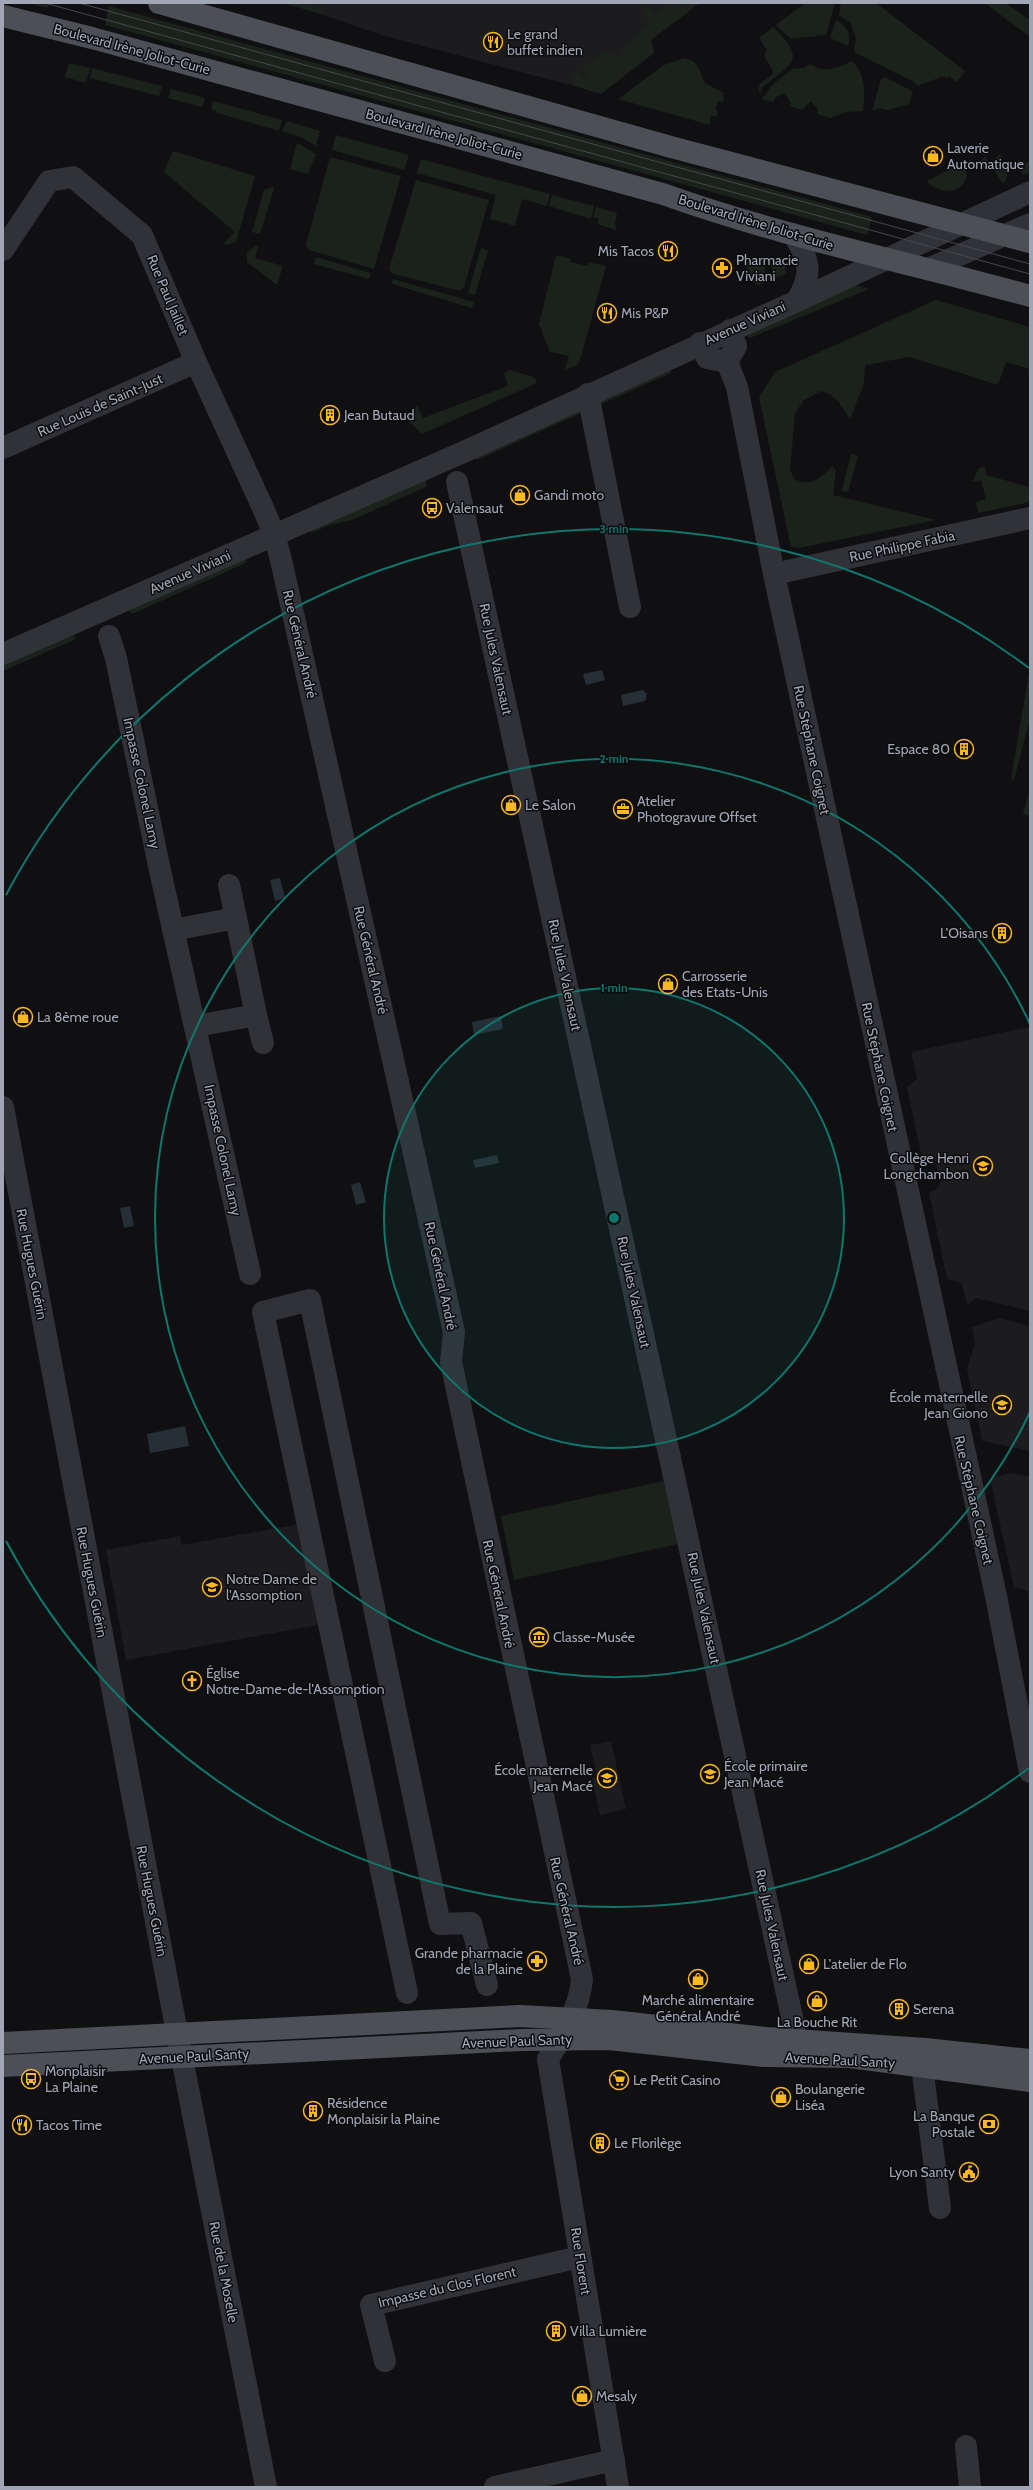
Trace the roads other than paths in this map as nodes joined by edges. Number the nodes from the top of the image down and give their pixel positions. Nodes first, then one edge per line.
1 (159, 3) edge
2 (3, 16) edge
3 (1030, 192) edge
4 (961, 224) junction
5 (1030, 224) edge
6 (793, 234) junction
7 (1007, 234) junction
8 (1030, 242) edge
9 (3, 250) edge
10 (883, 260) junction
11 (928, 269) junction
12 (1030, 296) edge
13 (797, 301) junction
14 (730, 330) junction
15 (700, 343) junction
16 (196, 362) junction
17 (727, 362) junction
18 (588, 394) junction
19 (3, 448) edge
20 (459, 454) junction
21 (436, 463) junction
22 (457, 482) junction
23 (1030, 518) edge
24 (274, 534) junction
25 (774, 574) junction
26 (630, 607) dead end
27 (98, 614) junction
28 (3, 654) edge
29 (229, 885) dead end
30 (236, 918) junction
31 (173, 930) junction
32 (256, 1014) junction
33 (196, 1026) junction
34 (263, 1043) dead end
35 (3, 1107) edge
36 (250, 1274) dead end
37 (1030, 1772) edge
38 (487, 1985) dead end
39 (407, 1993) dead end
40 (570, 2018) junction
41 (178, 2035) junction
42 (561, 2039) junction
43 (3, 2043) edge
44 (796, 2048) junction
45 (924, 2057) junction
46 (182, 2058) junction
47 (1030, 2060) edge
48 (3, 2066) edge
49 (1030, 2081) edge
50 (940, 2208) dead end
51 (580, 2256) junction
52 (385, 2361) dead end
53 (966, 2446) dead end
54 (614, 2460) junction
55 (266, 2487) edge
56 (495, 2487) edge
57 (618, 2487) edge
58 (970, 2487) edge

1 - 4 main road
2 - 6 main road, Boulevard Irène Joliot-Curie
3 - 4 street, Avenue Viviani
4 - 7 main road
4 - 10 street, Avenue Viviani
5 - 7 street
6 - 10 main road, Boulevard Irène Joliot-Curie
6 - 13 street
7 - 8 main road
7 - 11 street
9 - 16 street, Rue Paul Jaillet
10 - 11 main road, Boulevard Irène Joliot-Curie
10 - 13 street, Avenue Viviani
11 - 12 main road, Boulevard Irène Joliot-Curie
13 - 14 street, Avenue Viviani
14 - 15 street, Avenue Viviani
14 - 17 street
15 - 17 street
15 - 18 street, Avenue Viviani
16 - 19 street, Rue Louis de Saint-Just
16 - 24 street, Rue Paul Jaillet
17 - 25 street, Rue Stéphane Coignet
18 - 20 street, Avenue Viviani
18 - 26 street
20 - 21 street, Avenue Viviani
20 - 22 street
21 - 22 street
21 - 24 street, Avenue Viviani
22 - 44 street, Rue Jules Valensaut
23 - 25 street, Rue Philippe Fabia
24 - 27 street, Avenue Viviani
24 - 40 street, Rue Général André
25 - 37 street, Rue Stéphane Coignet
27 - 28 street, Avenue Viviani
27 - 31 street, Impasse Colonel Lamy
29 - 30 street
30 - 31 street
30 - 32 street
31 - 33 street, Impasse Colonel Lamy
32 - 33 street
32 - 34 street
33 - 36 street, Impasse Colonel Lamy
35 - 41 street, Rue Hugues Guérin
38 - 39 street
40 - 41 main road, Avenue Paul Santy
40 - 42 street, Rue Général André
40 - 44 main road, Avenue Paul Santy
41 - 43 main road, Avenue Paul Santy
41 - 46 street, Rue Hugues Guérin
42 - 44 main road, Avenue Paul Santy
42 - 46 main road, Avenue Paul Santy
42 - 51 street, Rue Florent
44 - 45 main road, Avenue Paul Santy
45 - 47 main road, Avenue Paul Santy
45 - 49 main road, Avenue Paul Santy
45 - 50 street
46 - 48 main road, Avenue Paul Santy
46 - 55 street, Rue de la Moselle
51 - 52 street, Impasse du Clos Florent
51 - 54 street, Rue Florent
53 - 58 street
54 - 56 street
54 - 57 street, Rue Florent

